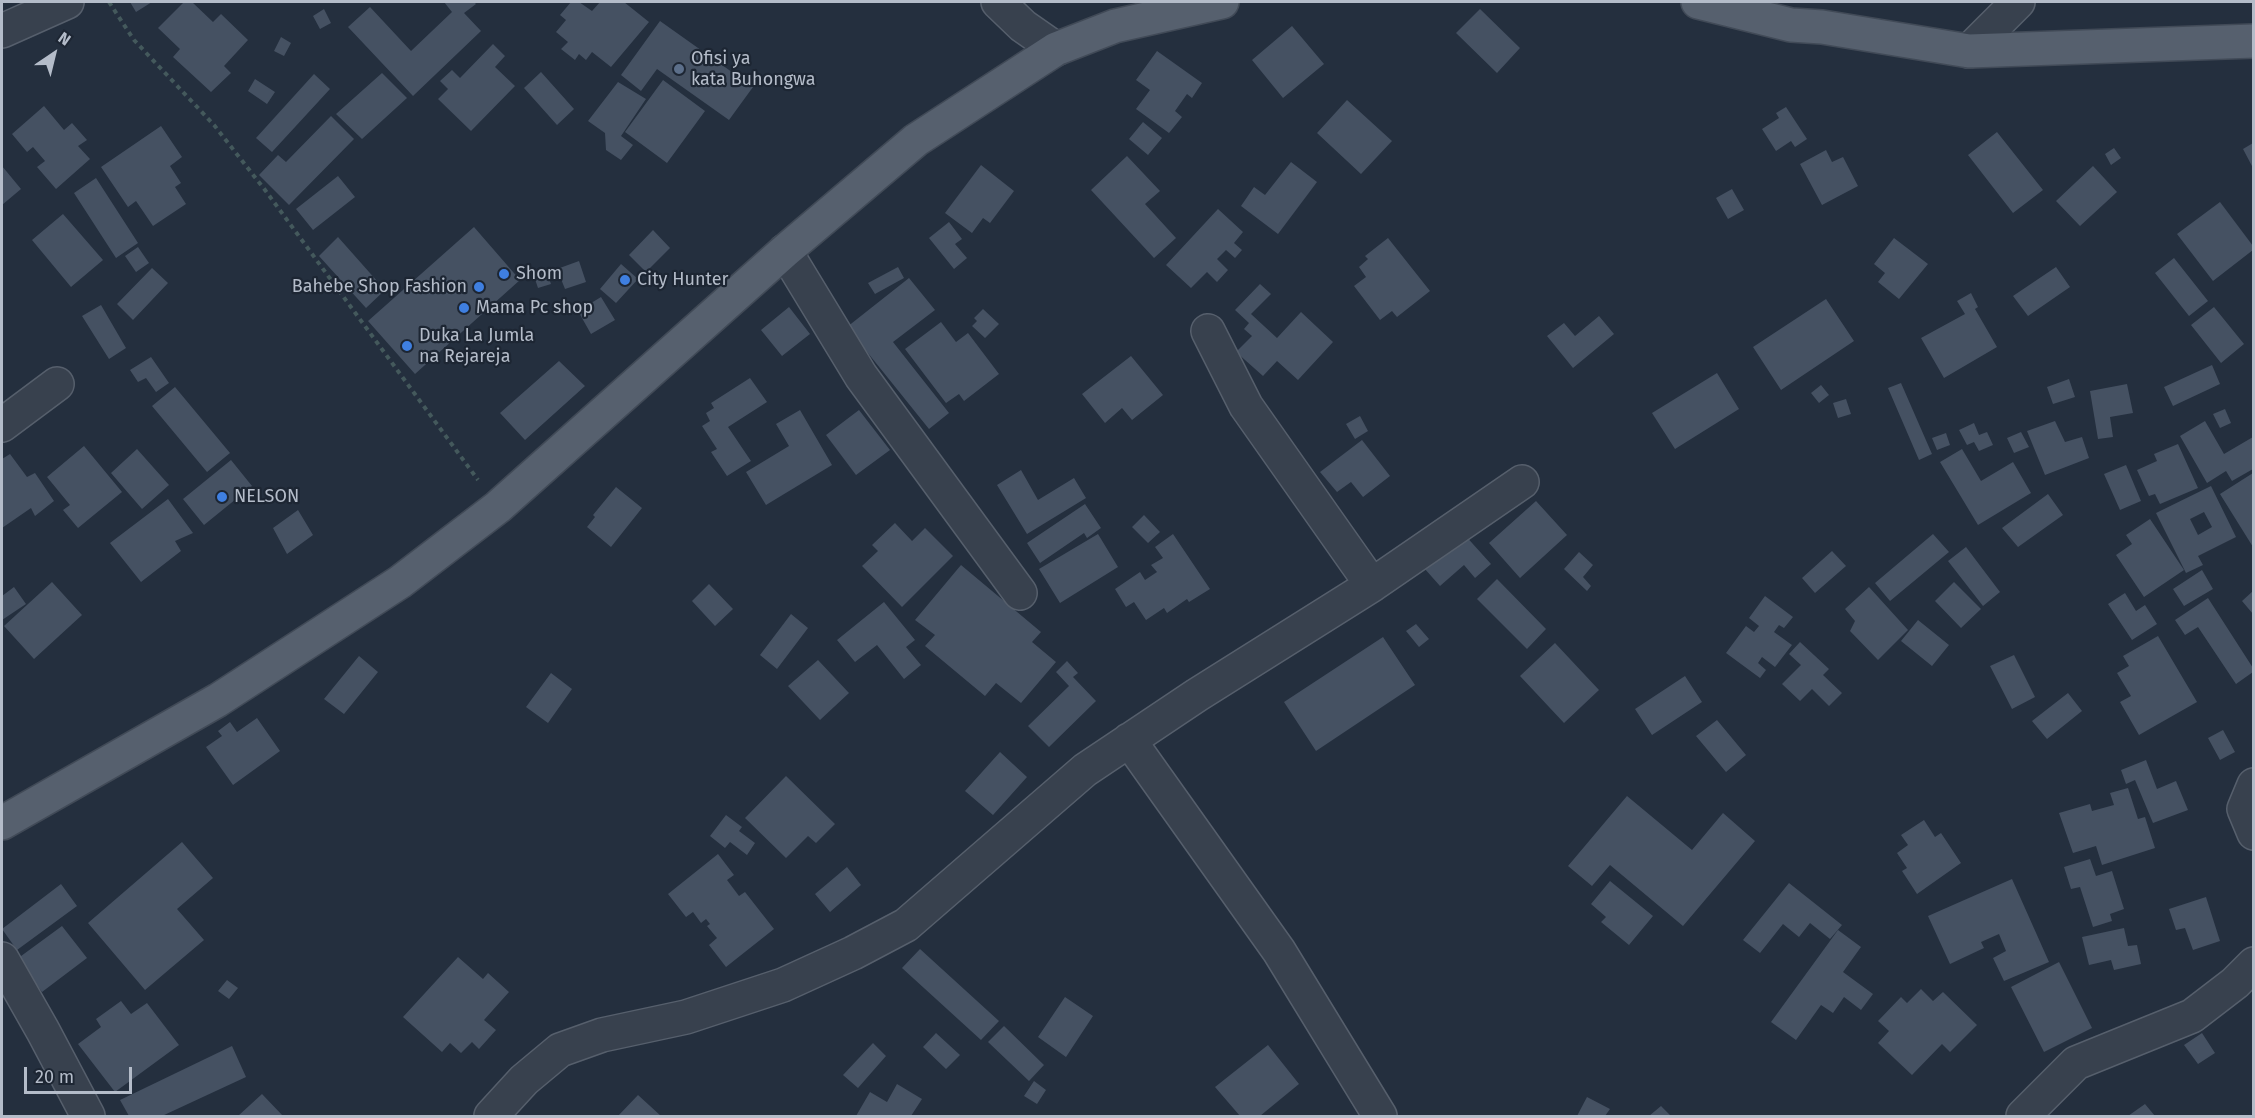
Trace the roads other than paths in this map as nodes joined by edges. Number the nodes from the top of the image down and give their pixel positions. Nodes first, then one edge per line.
1 (67, 2) edge
2 (998, 2) edge
3 (1140, 2) edge
4 (1222, 2) edge
5 (1698, 2) edge
6 (2018, 2) edge
7 (1781, 14) edge
8 (1115, 26) junction
9 (2, 31) edge
10 (2253, 41) edge
11 (1056, 49) junction
12 (1970, 51) junction
13 (784, 250) junction
14 (1208, 331) dead end
15 (57, 384) dead end
16 (2, 425) edge
17 (1522, 482) dead end
18 (1371, 585) junction
19 (1020, 593) dead end
20 (1129, 741) junction
21 (2253, 785) edge
22 (2, 823) edge
23 (2253, 833) edge
24 (2, 959) edge
25 (2253, 964) edge
26 (88, 1116) edge
27 (491, 1116) edge
28 (1380, 1116) edge
29 (2023, 1116) edge

1 - 9 street
2 - 11 street
3 - 8 street
4 - 8 main road
5 - 7 main road
6 - 12 street
7 - 12 main road
8 - 11 main road
10 - 12 main road
11 - 13 main road
13 - 19 street
13 - 22 main road
14 - 18 street
15 - 16 street
17 - 18 street
18 - 20 street
20 - 27 street
20 - 28 street
21 - 23 street
24 - 26 street
25 - 29 street

